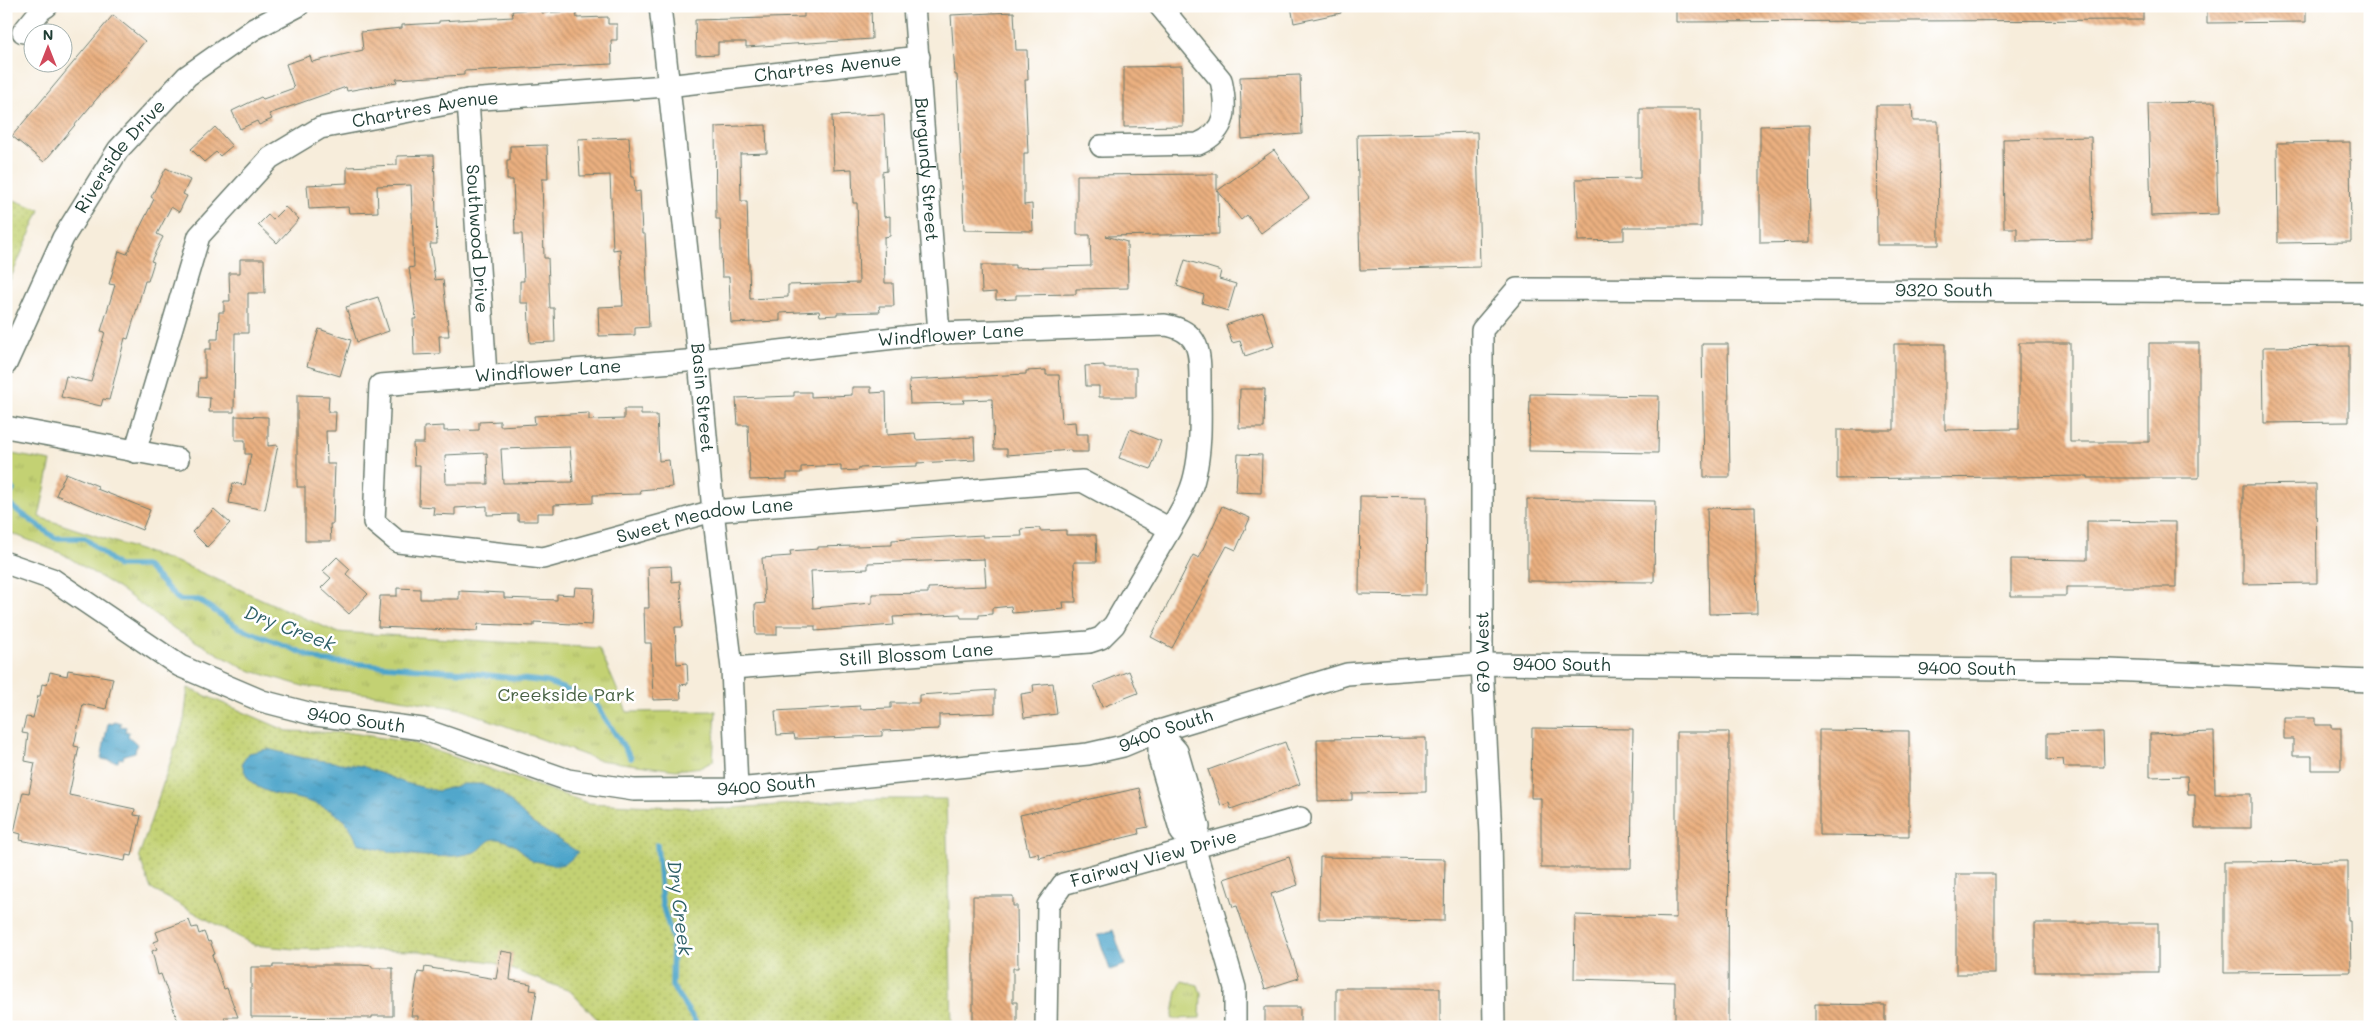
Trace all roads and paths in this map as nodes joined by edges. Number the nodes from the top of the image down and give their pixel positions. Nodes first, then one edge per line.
1 (47, 6) edge
2 (298, 6) edge
3 (660, 6) edge
4 (914, 6) edge
5 (1160, 6) edge
6 (31, 22) edge
7 (919, 58) junction
8 (667, 86) junction
9 (468, 100) junction
10 (1101, 146) dead end
11 (1517, 289) joint
12 (2370, 292) edge
13 (939, 333) junction
14 (699, 360) junction
15 (6, 364) edge
16 (486, 376) junction
17 (380, 385) joint
18 (6, 427) edge
19 (135, 452) junction
20 (178, 459) dead end
21 (713, 511) junction
22 (1170, 529) junction
23 (6, 563) edge
24 (1101, 638) joint
25 (1482, 664) junction
26 (732, 668) junction
27 (2370, 681) edge
28 (1159, 731) junction
29 (737, 788) junction
30 (1300, 818) dead end
31 (1194, 846) junction
32 (1046, 1027) edge
33 (1235, 1027) edge
34 (1494, 1027) edge

1 - 6 street
2 - 15 street, Riverside Drive
3 - 8 street, Basin Street
4 - 7 street, Burgundy Street
5 - 10 street
7 - 8 street, Chartres Avenue
7 - 13 street, Burgundy Street
8 - 9 street, Chartres Avenue
8 - 14 street, Basin Street
9 - 16 street, Southwood Drive
9 - 19 street, Chartres Avenue
11 - 12 street, 9320 South
11 - 25 street, 670 West
13 - 14 street, Windflower Lane
13 - 22 street, Windflower Lane
14 - 16 street, Windflower Lane
14 - 21 street, Basin Street
16 - 17 street, Windflower Lane
17 - 21 street, Sweet Meadow Lane
18 - 19 street
19 - 20 street
21 - 22 street, Sweet Meadow Lane
21 - 26 street, Basin Street
22 - 24 street, Windflower Lane
23 - 29 street, 9400 South
24 - 26 street, Still Blossom Lane
25 - 27 street, 9400 South
25 - 28 street, 9400 South
25 - 34 street, 670 West
26 - 29 street, Basin Street
28 - 29 street, 9400 South
28 - 31 street
30 - 31 street, Fairway View Drive
31 - 32 street, Fairway View Drive
31 - 33 street

